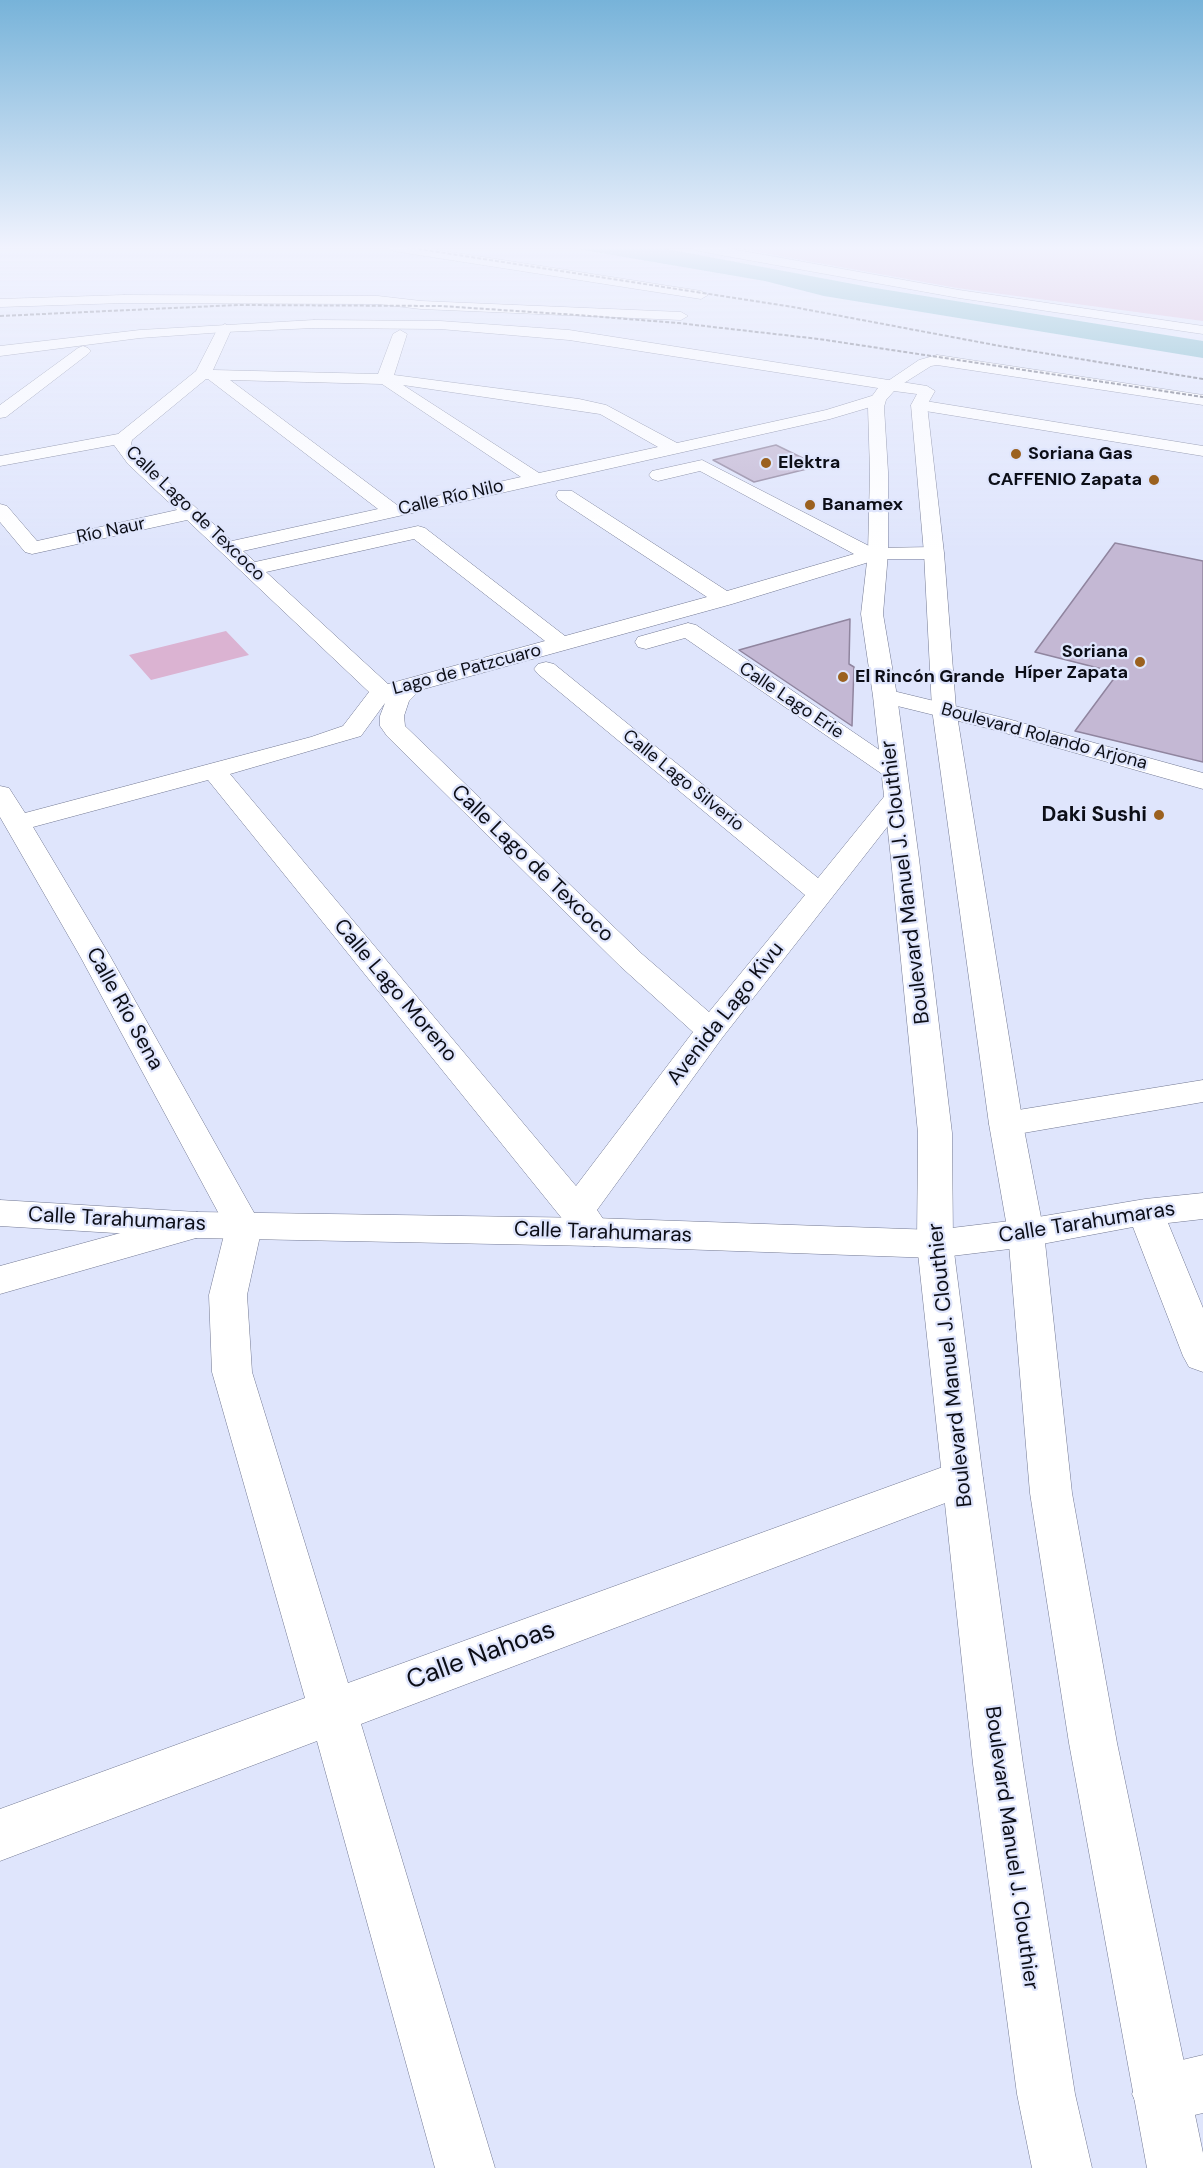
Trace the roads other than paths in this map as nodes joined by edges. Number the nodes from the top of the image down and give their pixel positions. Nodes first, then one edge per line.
1 (23, 348) edge
2 (104, 348) edge
3 (216, 348) edge
4 (394, 348) edge
5 (583, 348) edge
6 (652, 348) edge
7 (0, 351) edge
8 (83, 351) junction
9 (0, 360) edge
10 (207, 374) junction
11 (385, 379) junction
12 (904, 395) junction
13 (1203, 400) edge
14 (0, 412) edge
15 (1203, 436) edge
16 (124, 438) junction
17 (673, 448) junction
18 (1203, 451) edge
19 (0, 461) edge
20 (645, 477) dead end
21 (536, 478) junction
22 (588, 490) dead end
23 (0, 510) edge
24 (393, 511) junction
25 (191, 513) junction
26 (228, 548) junction
27 (934, 553) junction
28 (875, 554) junction
29 (251, 569) junction
30 (724, 599) junction
31 (687, 630) joint
32 (562, 644) junction
33 (546, 669) joint
34 (388, 704) junction
35 (886, 707) junction
36 (946, 721) junction
37 (213, 770) junction
38 (1203, 781) edge
39 (895, 785) junction
40 (0, 794) edge
41 (1203, 803) edge
42 (19, 823) junction
43 (820, 893) junction
44 (711, 1031) junction
45 (1203, 1091) edge
46 (1006, 1124) junction
47 (1203, 1206) edge
48 (1145, 1212) junction
49 (0, 1213) edge
50 (586, 1221) junction
51 (197, 1225) junction
52 (244, 1227) junction
53 (1026, 1233) junction
54 (935, 1244) junction
55 (0, 1280) edge
56 (1203, 1356) edge
57 (962, 1478) junction
58 (333, 1711) junction
59 (0, 1835) edge
60 (1182, 2089) edge
61 (465, 2168) edge
62 (1062, 2168) edge
63 (1178, 2168) edge

1 - 7 street
2 - 8 street
3 - 10 street, Calle Lago de Texcoco
4 - 11 street
5 - 12 street
6 - 12 street
8 - 9 street
8 - 14 street
10 - 11 street
10 - 16 street, Calle Lago de Texcoco
10 - 24 street
11 - 17 street
11 - 21 street
12 - 13 street
12 - 15 street
12 - 17 street, Calle Río Nilo
12 - 18 street
12 - 27 street
12 - 28 street, Boulevard Manuel J. Clouthier
16 - 19 street
16 - 25 street, Calle Lago de Texcoco
17 - 21 street, Calle Río Nilo
20 - 28 street
21 - 24 street, Calle Río Nilo
22 - 30 street
23 - 25 street, Río Naur
24 - 26 street, Calle Río Nilo
25 - 26 street, Calle Lago de Texcoco
26 - 29 street, Calle Lago de Texcoco
27 - 28 street, Lago de Patzcuaro
27 - 36 street
28 - 30 street, Lago de Patzcuaro
28 - 35 street, Boulevard Manuel J. Clouthier
29 - 32 street, Calle Río Nilo
29 - 34 street, Calle Lago de Texcoco
30 - 32 street, Lago de Patzcuaro
31 - 33 street, Lago de Patzcuaro
31 - 39 street, Calle Lago Erie
32 - 34 street, Lago de Patzcuaro
33 - 43 street, Calle Lago Silverio
34 - 37 street
34 - 44 street, Calle Lago de Texcoco
35 - 36 street, Boulevard Rolando Arjona
35 - 39 street, Boulevard Manuel J. Clouthier
36 - 38 street, Boulevard Rolando Arjona
36 - 41 street, Boulevard Rolando Arjona
36 - 46 street
37 - 42 street
37 - 50 street, Calle Lago Moreno
39 - 43 street, Avenida Lago Kivu
39 - 54 street, Boulevard Manuel J. Clouthier
40 - 42 street, Calle Río Sena
42 - 52 street, Calle Río Sena
43 - 44 street, Avenida Lago Kivu
44 - 50 street, Avenida Lago Kivu
45 - 46 street
46 - 53 street
47 - 48 street, Calle Tarahumaras
48 - 53 street, Calle Tarahumaras
48 - 56 street
49 - 51 street, Calle Tarahumaras
50 - 52 street, Calle Tarahumaras
50 - 54 street, Calle Tarahumaras
51 - 52 street, Calle Tarahumaras
51 - 55 street
52 - 58 street
53 - 54 street, Calle Tarahumaras
53 - 60 street
54 - 57 street, Boulevard Manuel J. Clouthier
57 - 58 street, Calle Nahoas
57 - 62 street, Boulevard Manuel J. Clouthier
58 - 59 street, Calle Nahoas
58 - 61 street
60 - 63 street

